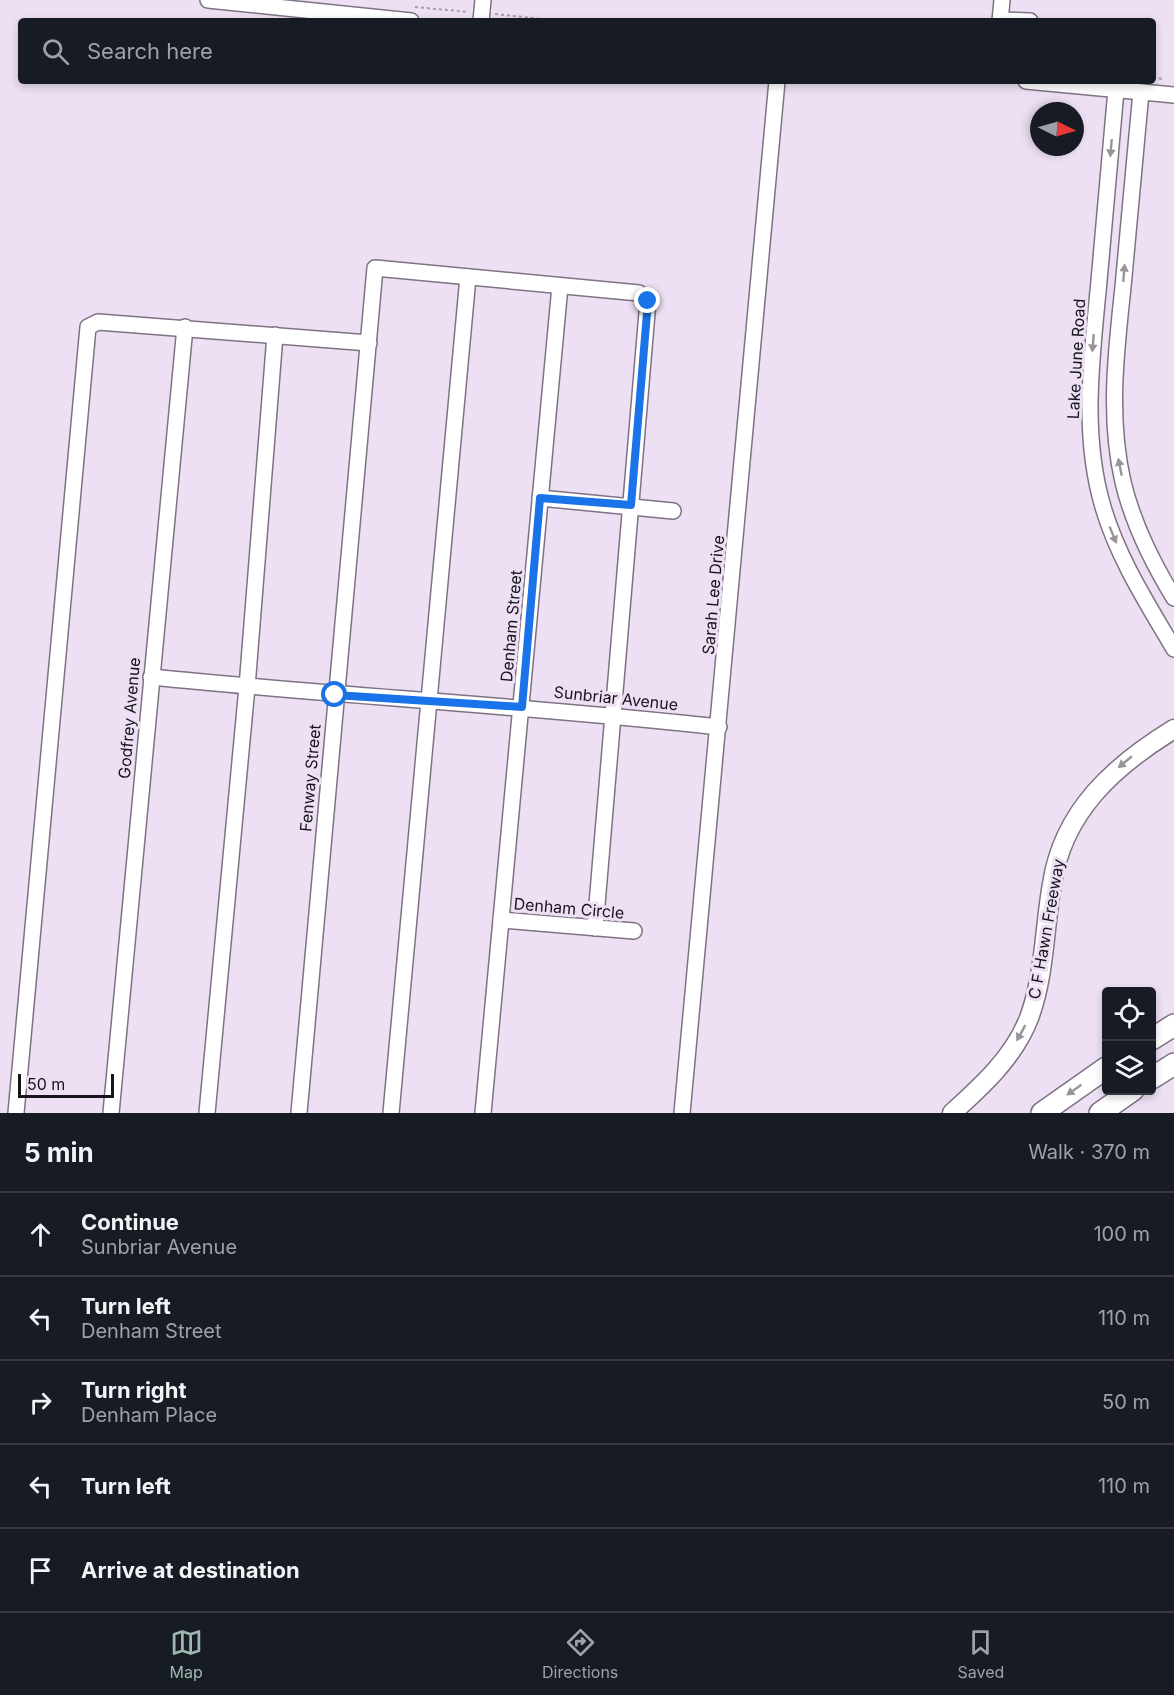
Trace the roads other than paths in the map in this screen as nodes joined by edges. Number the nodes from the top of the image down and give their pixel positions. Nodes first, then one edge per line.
1 (208, 0) edge
2 (1002, 0) edge
3 (411, 14) edge
4 (1000, 18) edge
5 (777, 84) edge
6 (1056, 84) edge
7 (1148, 89) edge
8 (1116, 90) junction
9 (1174, 94) edge
10 (468, 277) junction
11 (560, 286) junction
12 (185, 327) junction
13 (275, 335) junction
14 (369, 343) junction
15 (540, 498) junction
16 (631, 505) junction
17 (673, 511) dead end
18 (1174, 598) edge
19 (1174, 649) edge
20 (151, 677) junction
21 (248, 687) junction
22 (335, 695) junction
23 (429, 700) junction
24 (522, 707) junction
25 (614, 715) junction
26 (719, 727) junction
27 (1174, 729) edge
28 (501, 920) junction
29 (595, 928) junction
30 (634, 931) dead end
31 (1174, 1025) edge
32 (1156, 1036) edge
33 (1174, 1064) edge
34 (1102, 1071) edge
35 (1156, 1075) edge
36 (1126, 1095) edge
37 (16, 1113) edge
38 (111, 1113) edge
39 (207, 1113) edge
40 (299, 1113) edge
41 (391, 1113) edge
42 (483, 1113) edge
43 (682, 1113) edge
44 (952, 1113) edge
45 (1042, 1113) edge
46 (1100, 1113) edge

1 - 3 street
2 - 4 street
5 - 26 street, Sarah Lee Drive
6 - 8 street
7 - 8 street
7 - 9 street
18 -> 7 street
8 -> 19 street, Lake June Road
10 - 11 street
10 - 14 street, Fenway Street
10 - 23 street
11 - 15 street, Denham Street
11 - 16 street
12 - 13 street
12 - 20 street, Godfrey Avenue
12 - 37 street
13 - 14 street
13 - 21 street
14 - 22 street, Fenway Street
15 - 16 street
15 - 24 street, Denham Street
16 - 17 street
16 - 25 street
20 - 21 street, Sunbriar Avenue
20 - 38 street, Godfrey Avenue
21 - 22 street, Sunbriar Avenue
21 - 39 street
22 - 23 street, Sunbriar Avenue
22 - 40 street, Fenway Street
23 - 24 street, Sunbriar Avenue
23 - 41 street
24 - 25 street, Sunbriar Avenue
24 - 28 street, Denham Street
25 - 26 street, Sunbriar Avenue
25 - 29 street
26 - 43 street, Sarah Lee Drive
27 -> 44 main road, C F Hawn Freeway
28 - 29 street, Denham Circle
28 - 42 street, Denham Street
29 - 30 street, Denham Circle
31 - 32 highway
33 - 35 highway
34 -> 45 highway
36 - 46 highway

